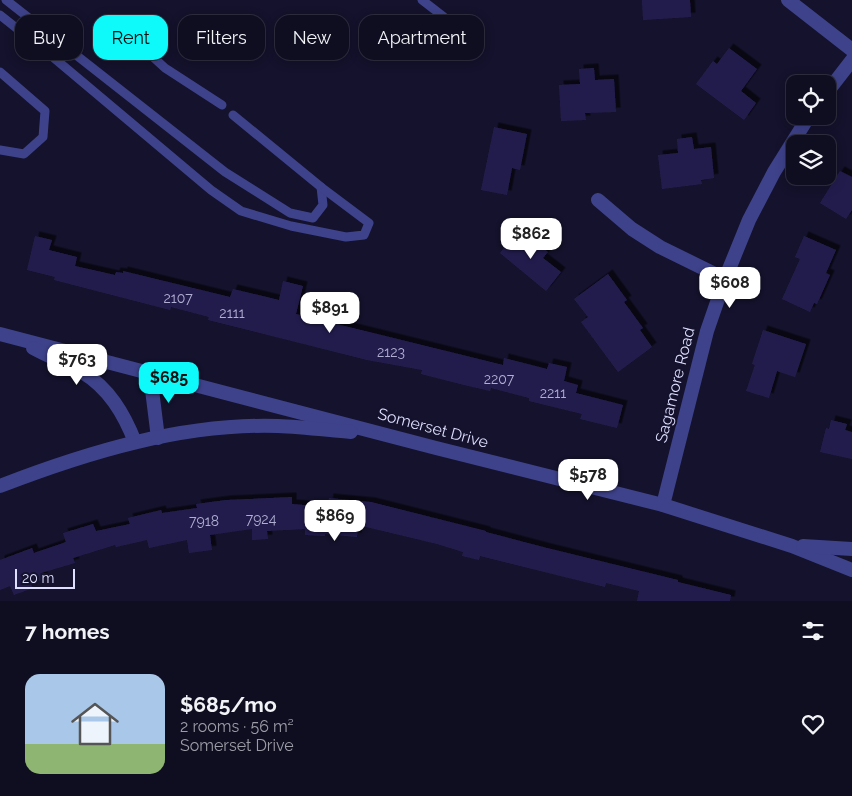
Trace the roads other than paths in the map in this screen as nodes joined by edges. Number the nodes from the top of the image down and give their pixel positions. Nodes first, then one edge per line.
1 (6, 0) edge
2 (422, 0) edge
3 (788, 0) edge
4 (18, 5) edge
5 (0, 15) edge
6 (441, 15) edge
7 (852, 50) edge
8 (156, 60) edge
9 (852, 60) edge
10 (0, 72) edge
11 (836, 81) edge
12 (222, 106) dead end
13 (233, 115) dead end
14 (803, 125) edge
15 (0, 150) edge
16 (321, 188) junction
17 (598, 200) dead end
18 (725, 279) junction
19 (0, 334) edge
20 (15, 338) junction
21 (150, 374) junction
22 (390, 435) junction
23 (158, 438) junction
24 (135, 442) junction
25 (0, 486) edge
26 (663, 505) junction
27 (792, 546) junction
28 (852, 549) edge
29 (852, 570) edge

1 - 4 lane
2 - 6 lane
3 - 7 street
4 - 16 lane
5 - 16 lane
8 - 12 lane
9 - 11 street
10 - 15 lane
13 - 16 lane
14 - 18 street, Sagamore Road
17 - 18 street
18 - 26 street, Sagamore Road
19 - 20 street, Somerset Drive
20 - 21 street, Somerset Drive
20 - 24 street
21 - 22 street, Somerset Drive
21 - 23 street
22 - 23 street
22 - 26 street, Somerset Drive
23 - 24 street
24 - 25 street
26 - 27 street, Somerset Drive
27 - 28 street
27 - 29 street, Somerset Drive

